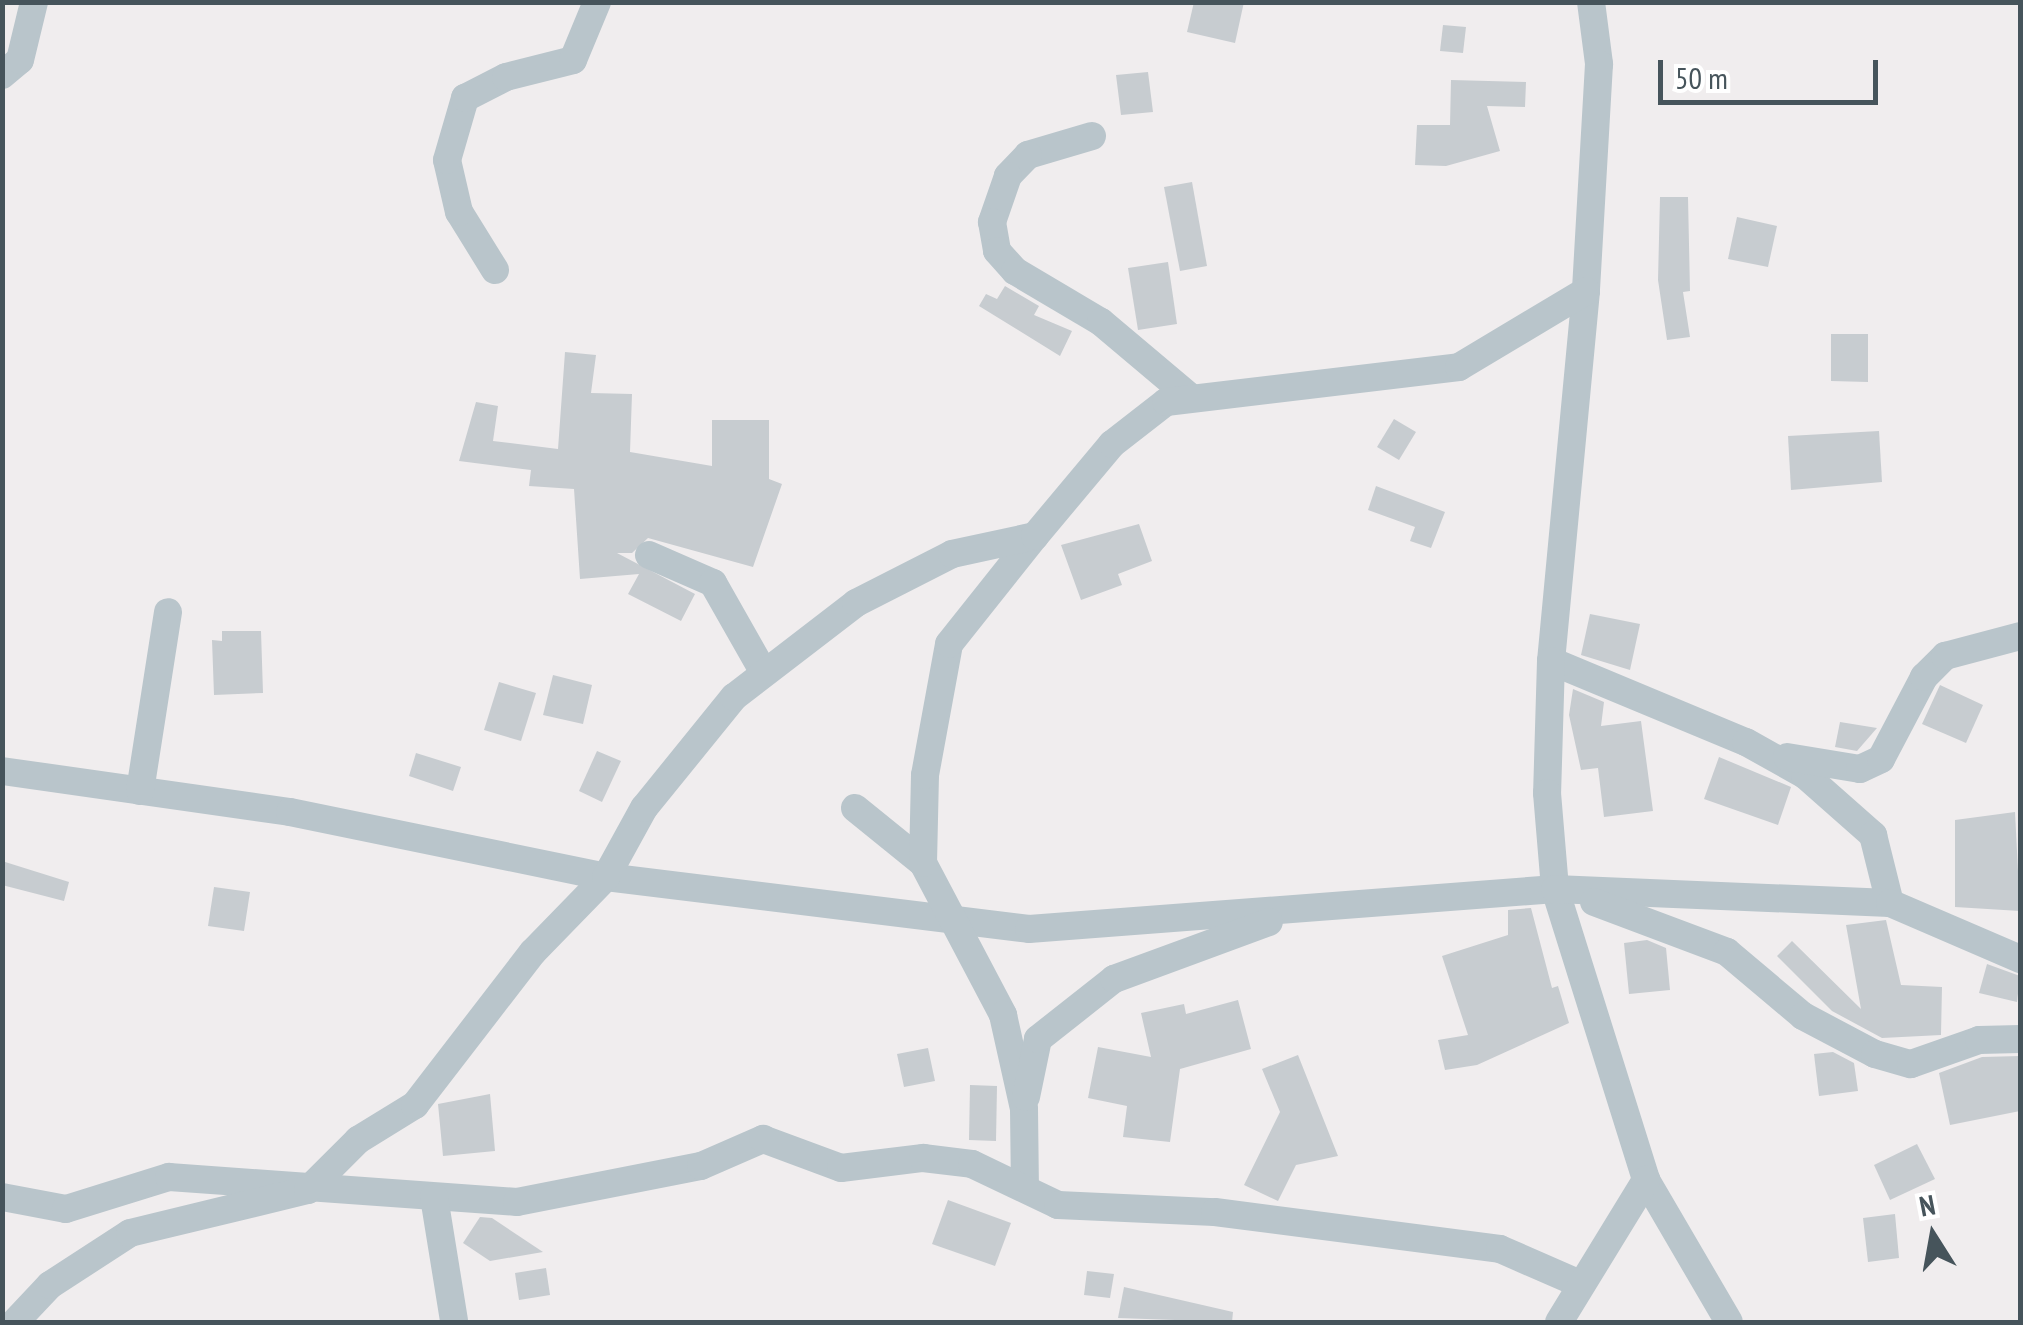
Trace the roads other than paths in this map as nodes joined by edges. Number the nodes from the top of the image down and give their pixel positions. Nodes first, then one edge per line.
1 (34, 2) edge
2 (597, 2) edge
3 (1591, 2) edge
4 (2, 76) edge
5 (1092, 136) dead end
6 (495, 270) dead end
7 (1586, 292) junction
8 (1190, 396) junction
9 (1035, 536) junction
10 (649, 555) dead end
11 (168, 612) dead end
12 (2020, 636) edge
13 (1551, 661) junction
14 (763, 671) junction
15 (1766, 754) junction
16 (2, 771) edge
17 (140, 790) junction
18 (855, 808) dead end
19 (924, 863) junction
20 (606, 876) junction
21 (1555, 889) junction
22 (1890, 903) junction
23 (1310, 908) junction
24 (958, 921) junction
25 (2020, 959) edge
26 (2020, 1040) edge
27 (1024, 1109) junction
28 (1646, 1180) junction
29 (1025, 1188) junction
30 (308, 1190) junction
31 (2, 1197) edge
32 (434, 1197) junction
33 (1578, 1283) junction
34 (454, 1320) dead end
35 (15, 1322) edge
36 (1559, 1322) edge
37 (1729, 1322) edge

1 - 4 street
2 - 6 street
3 - 7 street
5 - 8 street
7 - 8 street
7 - 13 street
8 - 9 street
9 - 14 street
9 - 19 street
10 - 14 street
11 - 17 street
12 - 15 street
13 - 15 street
13 - 21 street
14 - 20 street
15 - 22 street
16 - 17 street
17 - 20 street
18 - 19 street
19 - 24 street
20 - 24 street
20 - 30 street
21 - 22 street
21 - 23 street
21 - 26 street
21 - 28 street
22 - 25 street
23 - 24 street
23 - 27 street
24 - 27 street
27 - 29 street
28 - 33 street
28 - 37 street
29 - 32 street
29 - 33 street
30 - 31 street
30 - 32 street
30 - 35 street
32 - 34 street
33 - 36 street

